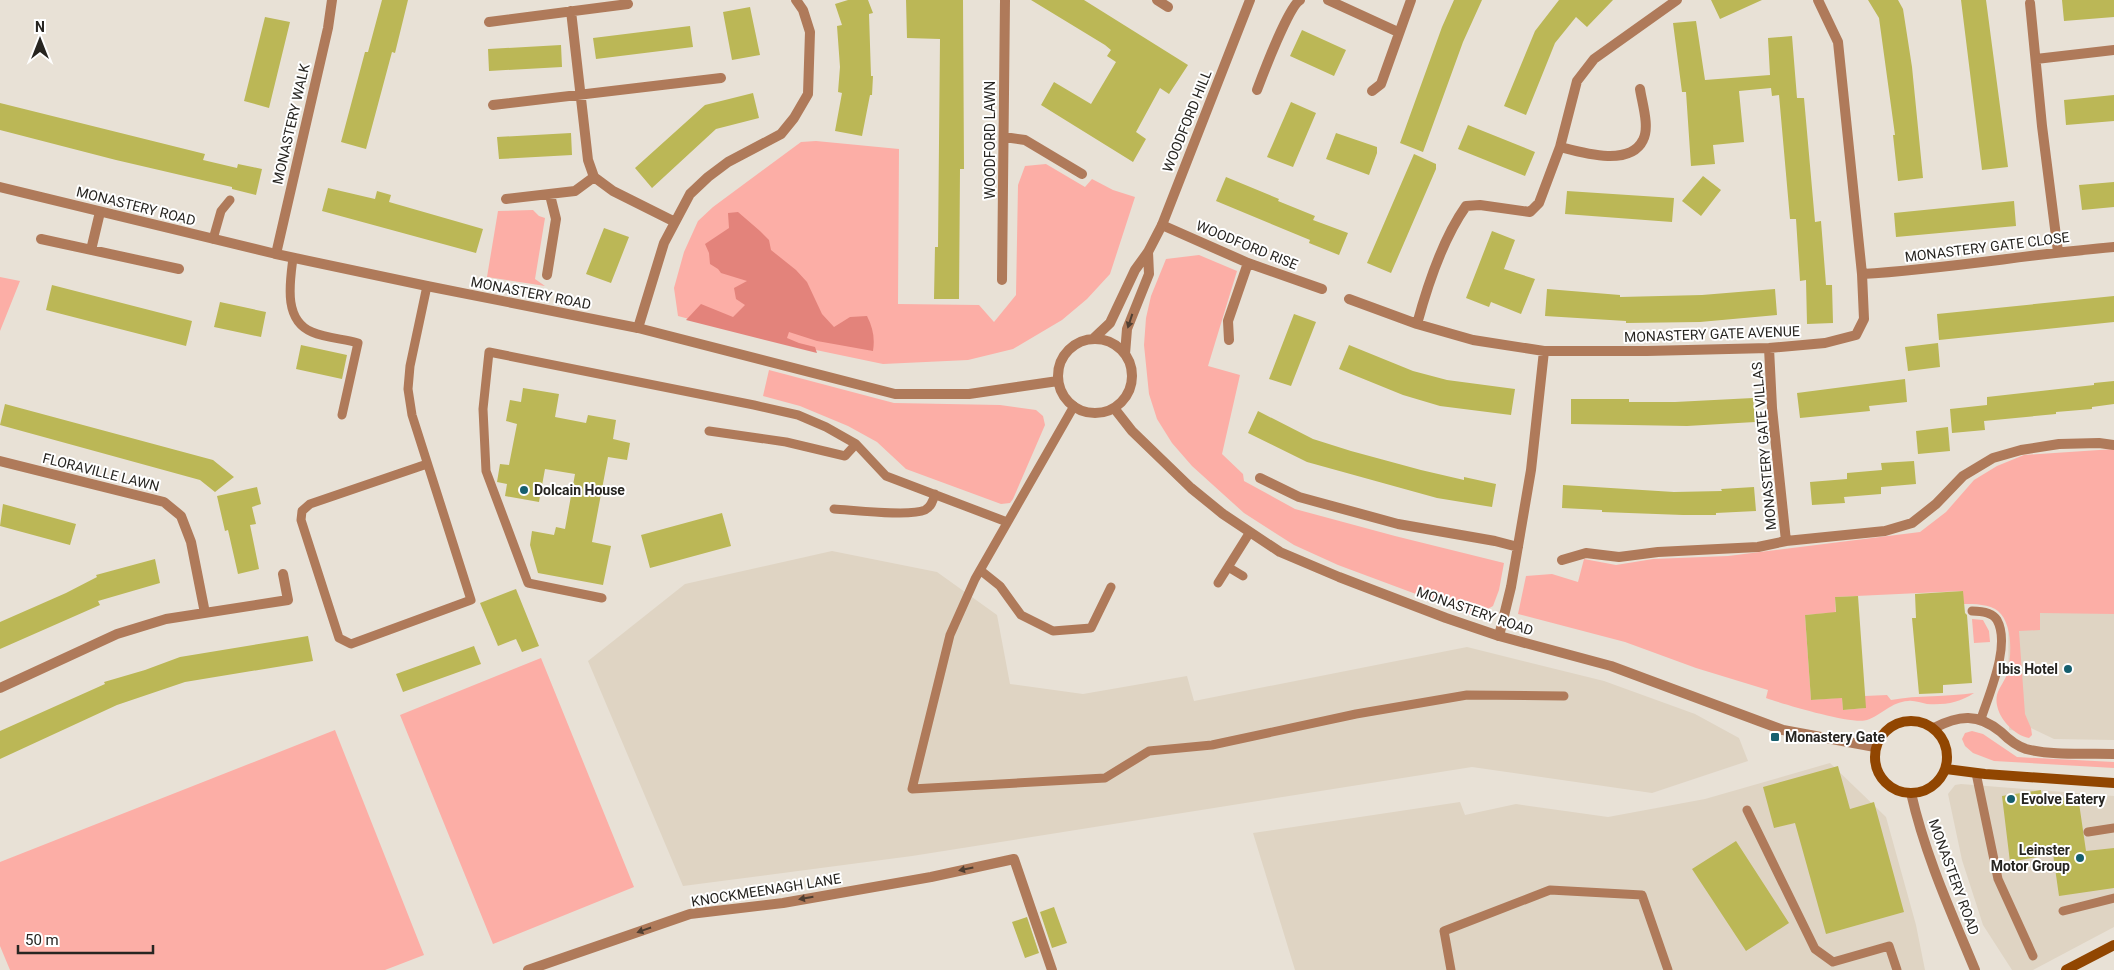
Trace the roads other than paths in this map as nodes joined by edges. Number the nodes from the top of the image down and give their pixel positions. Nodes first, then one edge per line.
1 (332, 0) edge
2 (796, 0) edge
3 (1005, 0) edge
4 (1157, 0) edge
5 (1250, 0) edge
6 (1300, 0) edge
7 (1328, 0) edge
8 (1411, 0) edge
9 (1677, 0) edge
10 (1818, 0) edge
11 (2030, 3) dead end
12 (628, 4) dead end
13 (1168, 7) dead end
14 (571, 11) junction
15 (489, 22) dead end
16 (1398, 32) junction
17 (2114, 50) edge
18 (2036, 60) junction
19 (721, 78) dead end
20 (1640, 89) dead end
21 (1257, 90) dead end
22 (1372, 91) dead end
23 (580, 95) junction
24 (493, 105) dead end
25 (1004, 137) junction
26 (1560, 147) junction
27 (1082, 174) dead end
28 (594, 177) junction
29 (0, 187) edge
30 (550, 195) junction
31 (506, 199) dead end
32 (230, 200) dead end
33 (100, 212) junction
34 (675, 222) junction
35 (1162, 225) junction
36 (41, 239) dead end
37 (213, 239) junction
38 (2114, 248) edge
39 (91, 250) junction
40 (1148, 252) junction
41 (2058, 252) junction
42 (276, 254) junction
43 (293, 258) junction
44 (1248, 263) junction
45 (179, 269) dead end
46 (1862, 274) junction
47 (547, 275) dead end
48 (1002, 280) dead end
49 (427, 286) junction
50 (1322, 289) dead end
51 (1349, 299) dead end
52 (1417, 324) junction
53 (638, 328) junction
54 (1093, 339) junction
55 (1229, 340) dead end
56 (1769, 348) junction
57 (1544, 350) junction
58 (1125, 354) junction
59 (1058, 381) junction
60 (1074, 406) junction
61 (1114, 408) junction
62 (342, 416) dead end
63 (709, 430) dead end
64 (856, 444) junction
65 (2114, 445) edge
66 (0, 461) edge
67 (428, 464) junction
68 (1260, 478) dead end
69 (935, 494) junction
70 (834, 509) dead end
71 (1007, 522) junction
72 (1250, 532) junction
73 (1786, 542) junction
74 (1518, 547) junction
75 (1562, 560) dead end
76 (1228, 567) junction
77 (980, 570) junction
78 (283, 574) dead end
79 (1244, 576) dead end
80 (1218, 583) dead end
81 (1111, 588) dead end
82 (602, 598) dead end
83 (1972, 611) dead end
84 (205, 613) junction
85 (1499, 636) junction
86 (0, 688) edge
87 (1564, 696) dead end
88 (1981, 720) junction
89 (1934, 728) junction
90 (1875, 747) junction
91 (2114, 754) edge
92 (1946, 769) junction
93 (1976, 773) junction
94 (2114, 784) edge
95 (1911, 793) junction
96 (1747, 810) dead end
97 (2114, 828) edge
98 (2088, 832) dead end
99 (2114, 898) edge
100 (2063, 911) dead end
101 (2114, 945) edge
102 (2033, 956) dead end
103 (528, 970) edge
104 (1052, 970) edge
105 (1451, 970) edge
106 (1668, 970) edge
107 (1897, 970) edge
108 (1975, 970) edge
109 (2066, 970) edge

1 - 42 street, MONASTERY WALK
2 - 34 street
3 - 25 street, WOODFORD LAWN
4 - 13 street
5 - 35 street, WOODFORD HILL
6 - 21 street
7 - 16 street
8 - 16 street
9 - 26 street
10 - 46 street, MONASTERY GATE AVENUE
11 - 18 street
12 - 14 street
14 - 15 street
14 - 23 street
16 - 22 street
17 - 18 street
18 - 41 street
19 - 23 street
20 - 26 street
23 - 24 street
23 - 28 street
25 - 27 street
25 - 48 street, WOODFORD LAWN
26 - 52 street
28 - 30 street
28 - 34 street
29 - 33 street, MONASTERY ROAD
30 - 31 street
30 - 47 street
32 - 37 lane
33 - 37 street, MONASTERY ROAD
33 - 39 street
34 - 53 street
35 - 40 street, WOODFORD HILL
35 - 44 street, WOODFORD RISE
36 - 39 street
37 - 42 street, MONASTERY ROAD
38 - 41 street, MONASTERY GATE CLOSE
39 - 45 street
40 - 54 street, WOODFORD HILL
40 -> 58 street, WOODFORD HILL
41 - 46 street, MONASTERY GATE CLOSE
42 - 43 street, MONASTERY ROAD
43 - 49 street, MONASTERY ROAD
43 - 62 lane
44 - 50 street, WOODFORD RISE
44 - 55 street
46 - 56 street, MONASTERY GATE AVENUE
49 - 53 street, MONASTERY ROAD
49 - 67 lane
51 - 52 street, MONASTERY GATE AVENUE
52 - 57 street, MONASTERY GATE AVENUE
53 - 59 street, MONASTERY ROAD
54 - 58 street
54 - 59 street
56 - 57 street, MONASTERY GATE AVENUE
56 - 73 street, MONASTERY GATE VILLAS
57 - 74 street
58 - 61 street
59 - 60 street
60 - 61 street
60 - 71 lane
61 - 72 street, MONASTERY ROAD
63 - 64 lane
64 - 69 lane
64 - 82 lane
65 - 73 street, MONASTERY GATE VILLAS
66 - 84 street, FLORAVILLE LAWN
67 - 67 lane
68 - 74 street
69 - 70 lane
69 - 71 lane
71 - 77 lane
72 - 76 lane
72 - 85 street, MONASTERY ROAD
73 - 75 street, MONASTERY GATE VILLAS
74 - 85 street
76 - 79 lane
76 - 80 lane
77 - 81 lane
77 - 87 lane
78 - 84 street
83 - 88 lane
84 - 86 street
85 - 90 street, MONASTERY ROAD
88 - 89 street
88 - 91 street
89 - 90 main road
89 - 92 main road
90 - 95 main road
92 - 93 main road
92 - 95 main road
93 - 94 main road
93 - 102 lane
95 - 108 street, MONASTERY ROAD
96 - 107 lane
97 - 98 lane
99 - 100 lane
101 - 109 main road
104 -> 103 street, KNOCKMEENAGH LANE
105 - 106 lane

